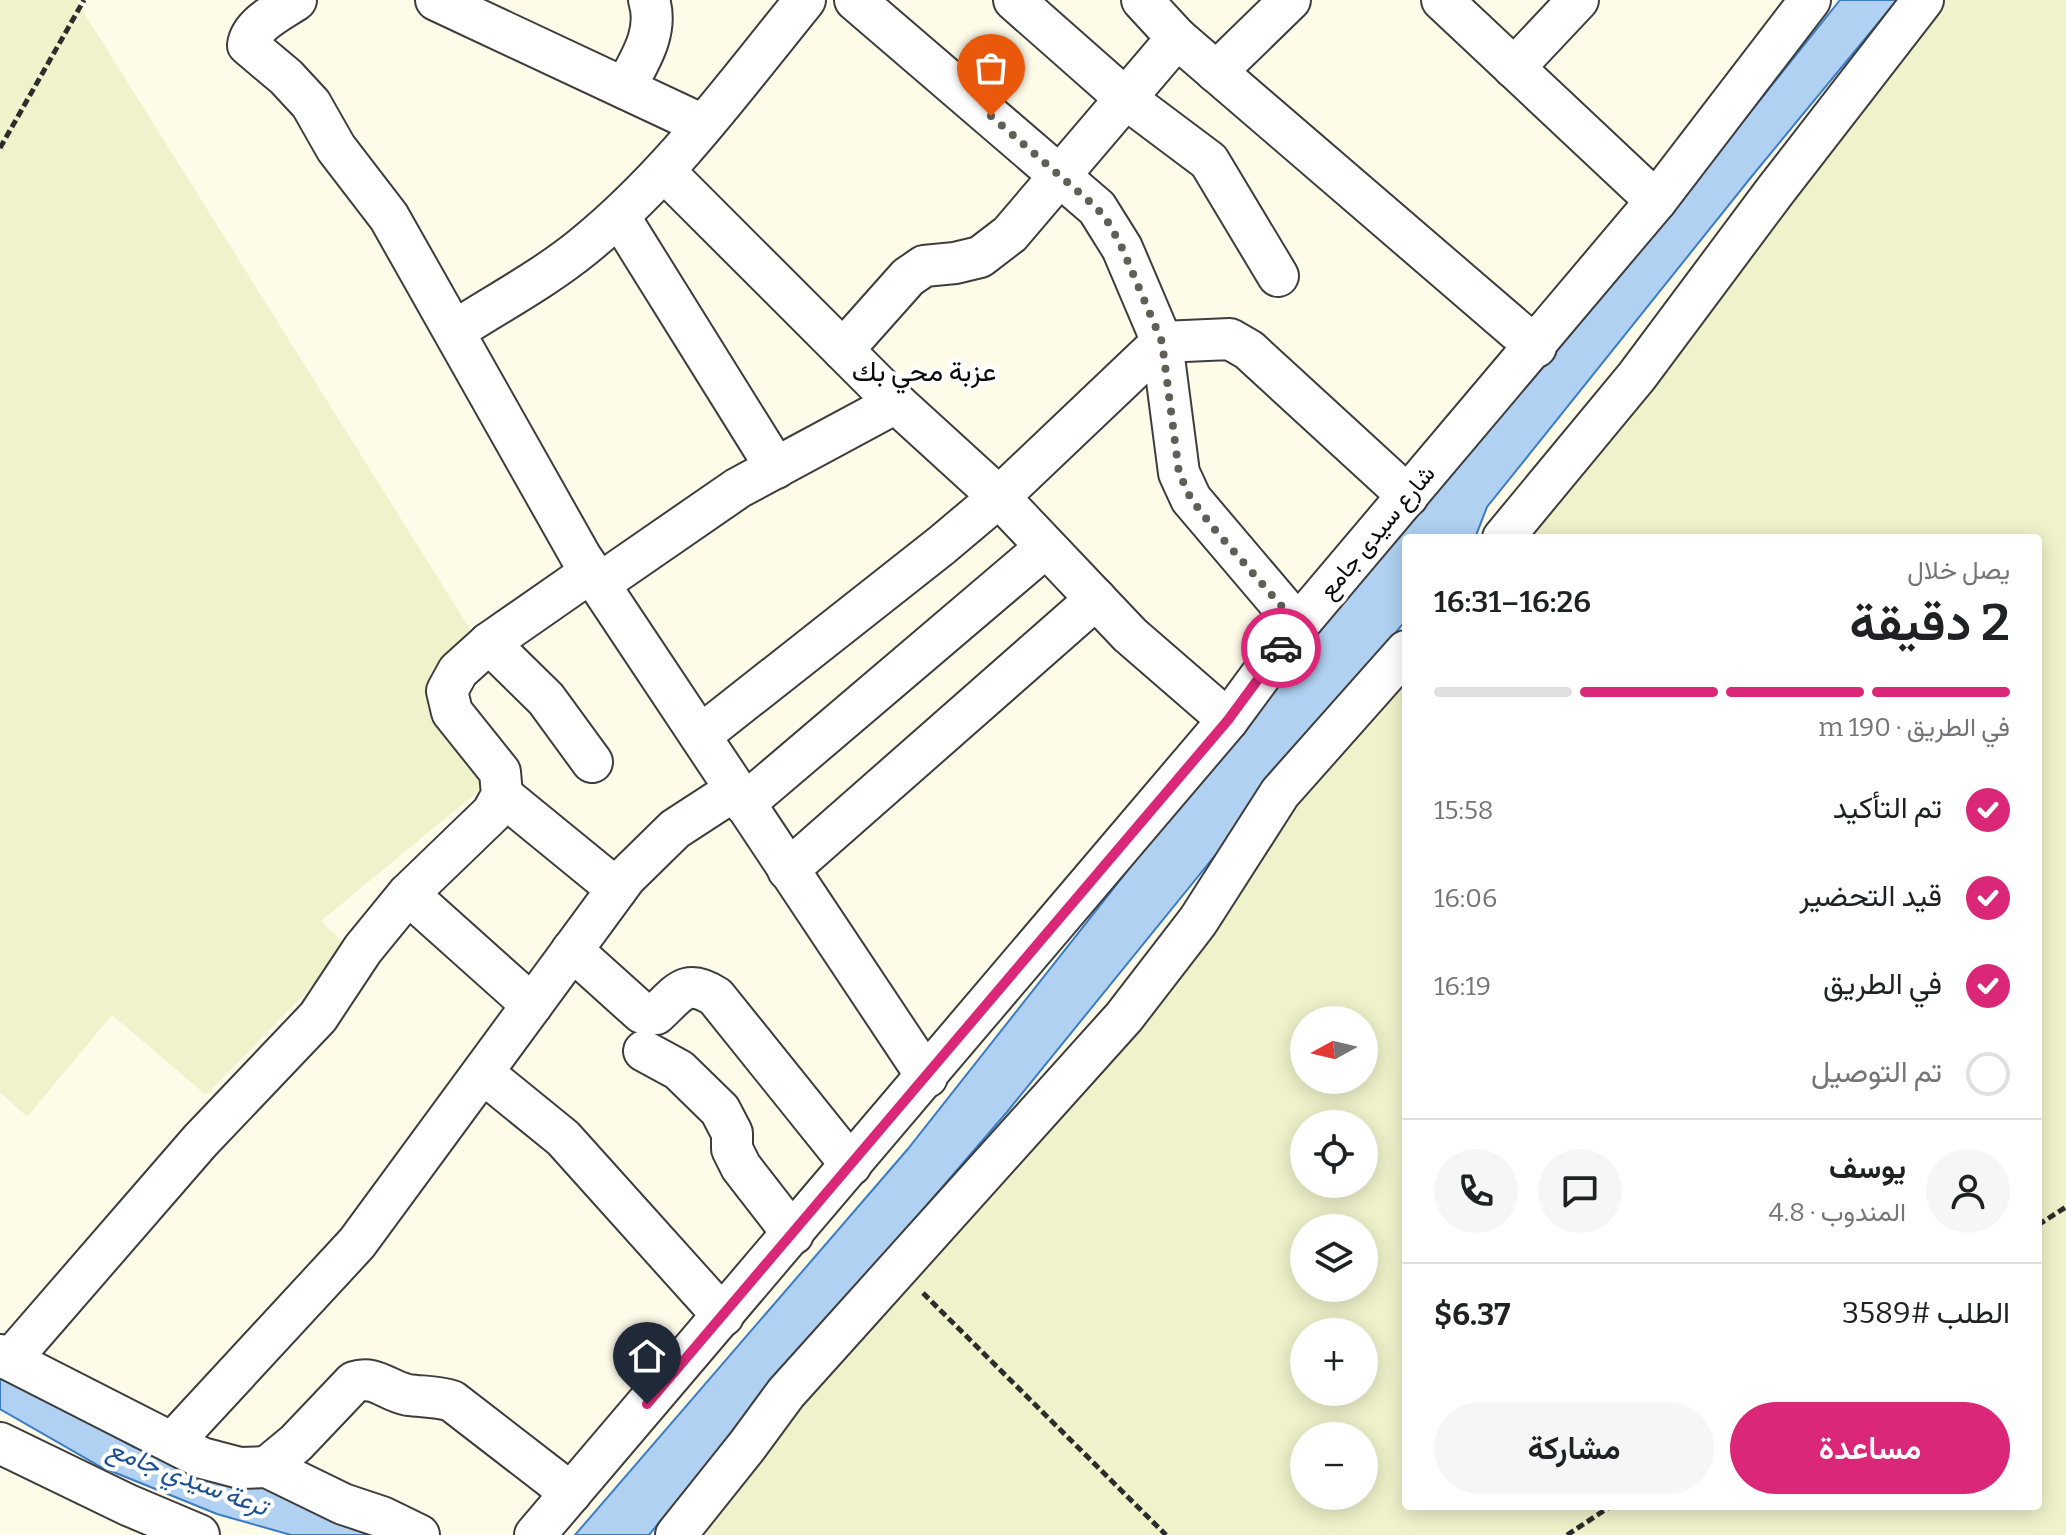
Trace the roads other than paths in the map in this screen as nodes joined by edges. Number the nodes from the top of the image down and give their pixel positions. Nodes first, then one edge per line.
1 (296, 0) edge
2 (436, 0) edge
3 (649, 0) edge
4 (804, 0) edge
5 (855, 0) edge
6 (1014, 0) edge
7 (1142, 0) edge
8 (1290, 0) edge
9 (1442, 0) edge
10 (1578, 0) edge
11 (1810, 0) edge
12 (1923, 0) edge
13 (1177, 38) junction
14 (1514, 68) junction
15 (1216, 72) junction
16 (625, 88) junction
17 (1125, 98) junction
18 (703, 125) junction
19 (665, 172) junction
20 (1058, 175) junction
21 (1656, 201) junction
22 (619, 216) junction
23 (1278, 276) dead end
24 (456, 330) junction
25 (1162, 342) junction
26 (1536, 347) junction
27 (843, 350) junction
28 (896, 403) junction
29 (776, 468) junction
30 (1408, 496) junction
31 (999, 497) junction
32 (1506, 534) edge
33 (1046, 547) junction
34 (595, 578) junction
35 (1096, 599) junction
36 (1298, 625) junction
37 (489, 643) junction
38 (1402, 656) edge
39 (1228, 720) junction
40 (701, 735) junction
41 (592, 762) dead end
42 (502, 795) junction
43 (739, 797) junction
44 (788, 870) junction
45 (617, 889) junction
46 (408, 894) junction
47 (572, 950) junction
48 (532, 1005) junction
49 (644, 1051) dead end
50 (483, 1073) junction
51 (927, 1077) junction
52 (851, 1165) junction
53 (793, 1234) junction
54 (723, 1316) junction
55 (5, 1358) edge
56 (173, 1442) junction
57 (0, 1443) edge
58 (267, 1467) junction
59 (571, 1493) junction
60 (199, 1535) edge
61 (419, 1535) edge
62 (535, 1535) edge
63 (676, 1535) edge

1 - 24 street
2 - 16 street
3 - 16 street
4 - 18 street
5 - 20 street
6 - 17 street
7 - 13 street
8 - 15 street
9 - 14 street
10 - 14 street
11 - 21 street, شارع سيدى جامع
12 - 32 street
13 - 15 street
13 - 17 street
14 - 21 street
15 - 26 street
16 - 18 street
17 - 20 street
17 - 23 street
18 - 19 street
19 - 22 street
19 - 27 street
20 - 25 street
20 - 27 street
21 - 26 street, شارع سيدى جامع
22 - 24 street
22 - 29 street
24 - 34 street
25 - 30 street
25 - 31 street
25 - 36 street
26 - 30 street, شارع سيدى جامع
27 - 28 street
28 - 29 street
28 - 31 street
29 - 34 street
30 - 36 street, شارع سيدى جامع
31 - 33 street
31 - 40 street
33 - 35 street
33 - 43 street
34 - 37 street
34 - 40 street
35 - 39 street
35 - 44 street
36 - 39 street, شارع سيدى جامع
37 - 41 street
37 - 42 street
38 - 63 street
39 - 51 street, شارع سيدى جامع
40 - 43 street
42 - 45 street
42 - 46 street
43 - 44 street
43 - 45 street
44 - 51 street
45 - 47 street
46 - 48 street
46 - 55 street
47 - 48 street
47 - 52 street
48 - 50 street
49 - 53 street
50 - 54 street
50 - 56 street
51 - 52 street, شارع سيدى جامع
52 - 53 street, شارع سيدى جامع
53 - 54 street, شارع سيدى جامع
54 - 59 street, شارع سيدى جامع
55 - 56 street
56 - 58 street
57 - 60 street
58 - 59 street
58 - 61 street
59 - 62 street, شارع سيدى جامع

